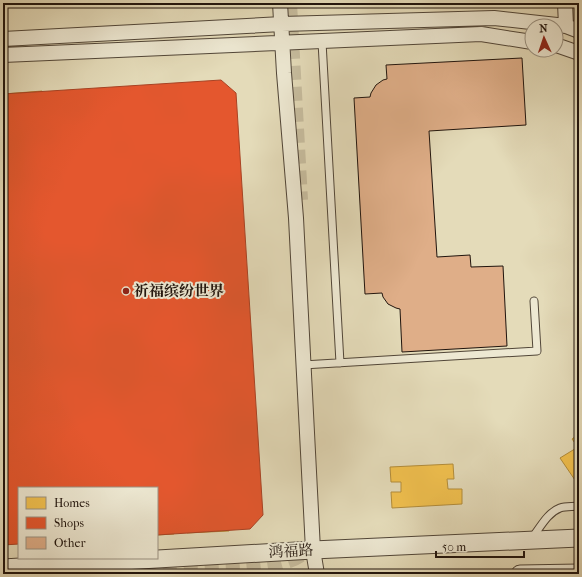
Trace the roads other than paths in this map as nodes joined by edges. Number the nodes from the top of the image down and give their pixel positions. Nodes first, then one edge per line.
1 (280, 3) edge
2 (565, 3) edge
3 (282, 24) junction
4 (573, 28) edge
5 (3, 39) edge
6 (524, 41) edge
7 (322, 42) junction
8 (282, 43) junction
9 (564, 48) edge
10 (579, 53) edge
11 (3, 55) edge
12 (534, 301) dead end
13 (340, 363) junction
14 (303, 365) junction
15 (579, 506) edge
16 (579, 538) edge
17 (531, 540) junction
18 (312, 550) junction
19 (158, 559) edge
20 (158, 559) edge
21 (3, 568) edge
22 (579, 573) edge
23 (317, 574) edge
24 (520, 574) edge

1 - 3 street
2 - 4 street
3 - 4 street
3 - 5 street
3 - 8 street
6 - 7 street
7 - 8 street
7 - 13 lane
8 - 11 street
8 - 14 street
9 - 10 street
12 - 13 lane
13 - 14 lane
14 - 18 street
15 - 17 lane
16 - 17 street, 鸿福路
17 - 18 street, 鸿福路
18 - 19 street, 鸿福路
18 - 23 street
20 - 21 street, 鸿福路
22 - 24 street

